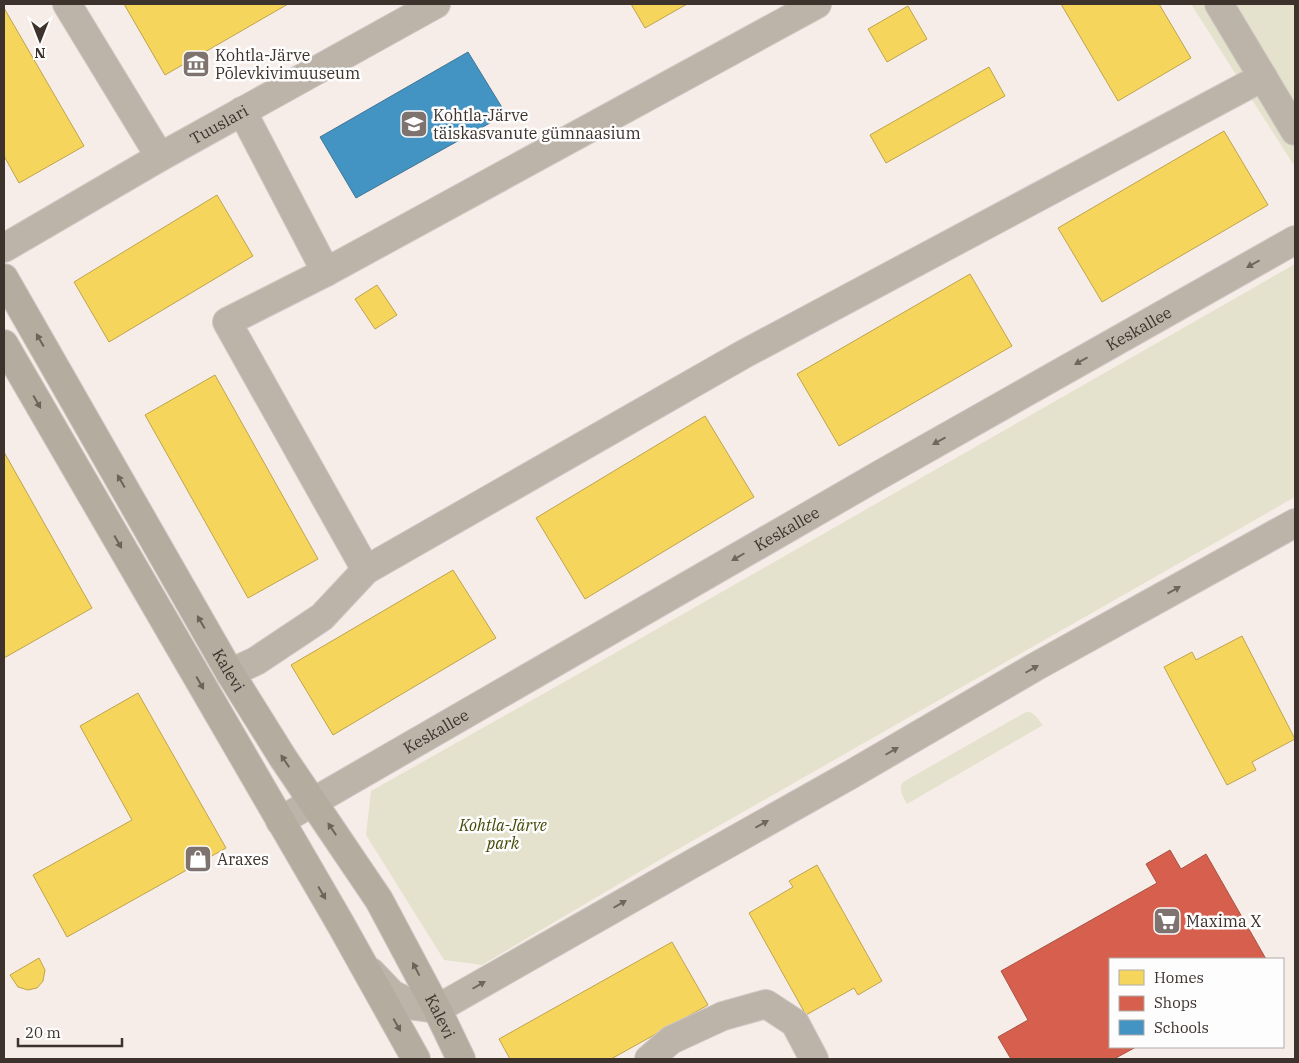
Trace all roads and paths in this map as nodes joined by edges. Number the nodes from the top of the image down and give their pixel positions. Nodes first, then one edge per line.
1 (67, 4) edge
2 (436, 4) edge
3 (817, 4) edge
4 (1219, 4) edge
5 (1263, 77) junction
6 (242, 111) junction
7 (1295, 131) edge
8 (160, 157) junction
9 (1295, 240) edge
10 (4, 248) edge
11 (326, 272) junction
12 (4, 278) edge
13 (4, 344) edge
14 (1295, 523) edge
15 (366, 570) junction
16 (230, 673) junction
17 (313, 801) junction
18 (280, 821) junction
19 (356, 952) junction
20 (437, 1009) junction
21 (416, 1059) edge
22 (460, 1059) edge
23 (649, 1059) edge
24 (814, 1059) edge

1 - 8 street
2 - 6 street, Tuuslari
3 - 11 street
4 - 5 street
5 - 7 street
5 - 15 street
6 - 8 street, Tuuslari
6 - 11 street
8 - 10 street, Tuuslari
9 -> 17 street, Keskallee
11 - 15 street
16 -> 12 main road, Kalevi
13 -> 18 main road, Kalevi
20 -> 14 street
15 - 16 street
17 -> 16 main road, Kalevi
17 - 18 street, Keskallee
20 -> 17 main road, Kalevi
18 -> 19 main road, Kalevi
19 - 20 street
19 -> 21 main road, Kalevi
20 - 22 main road, Kalevi
23 - 24 street

